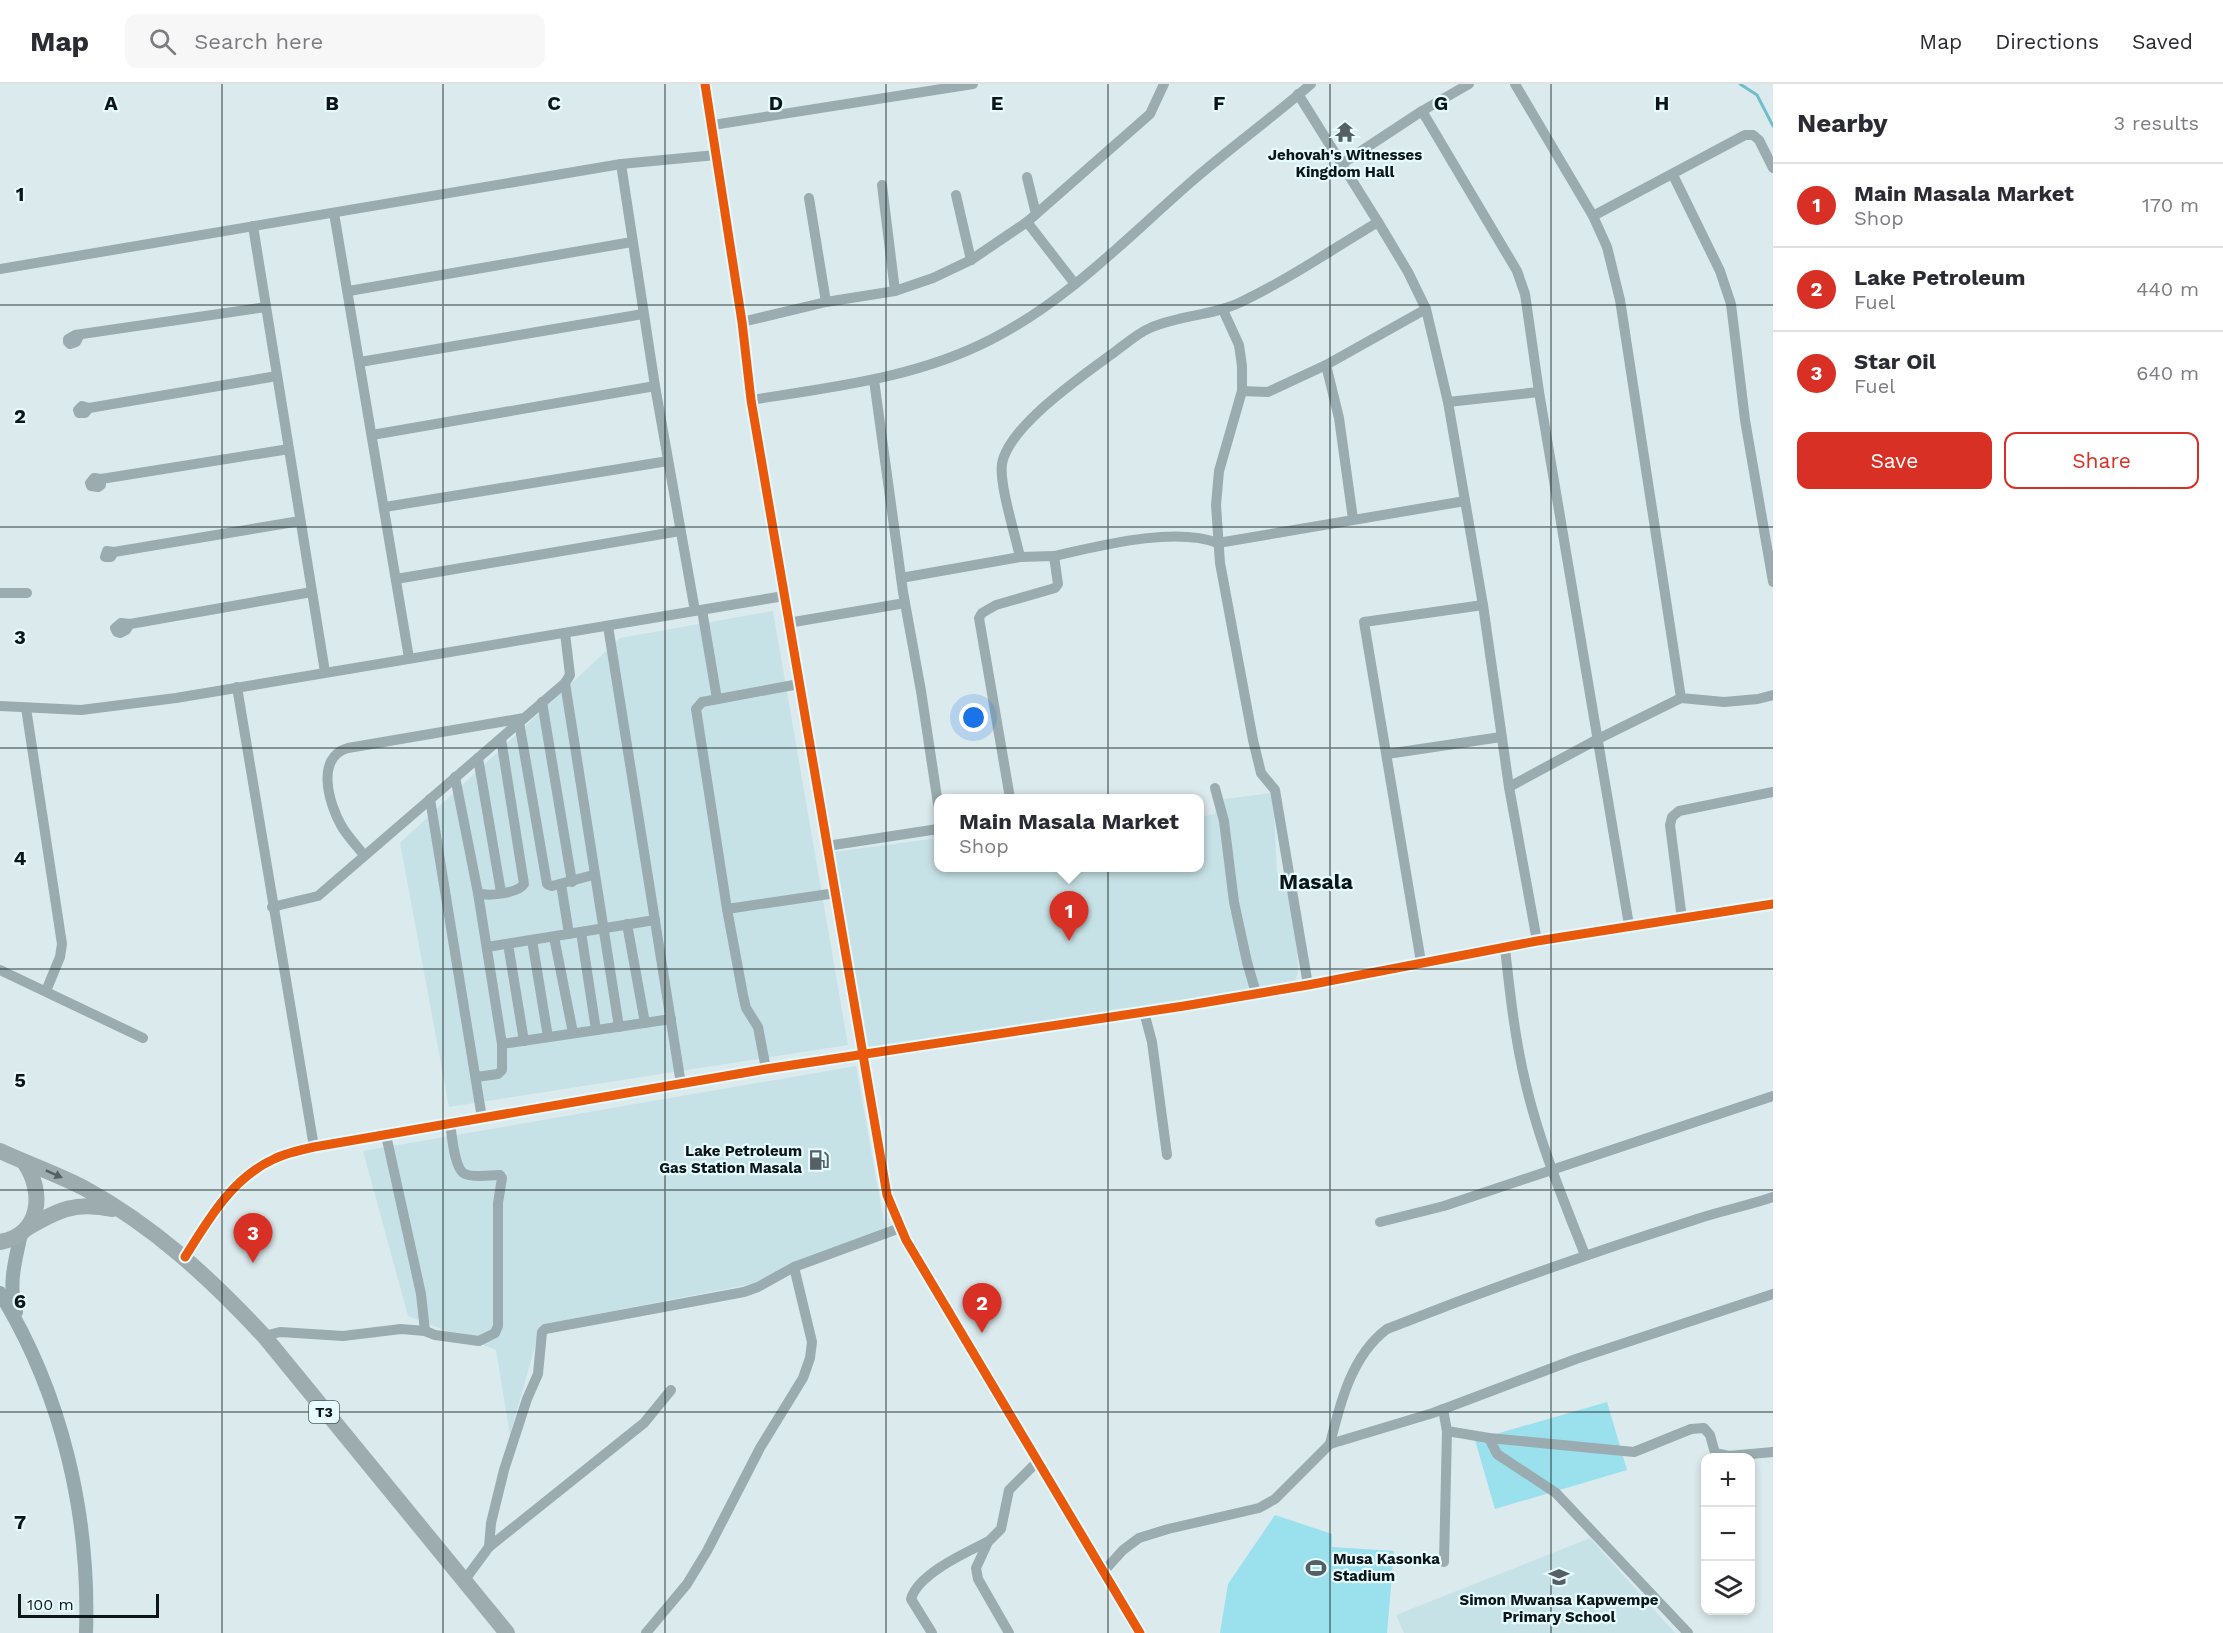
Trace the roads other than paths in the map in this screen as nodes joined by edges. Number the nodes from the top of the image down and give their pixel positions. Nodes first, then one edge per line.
1 (705, 84) edge
2 (974, 84) edge
3 (1164, 84) edge
4 (1469, 84) edge
5 (1515, 84) edge
6 (1308, 85) edge
7 (1298, 94) junction
8 (1422, 111) junction
9 (712, 124) junction
10 (716, 155) junction
11 (1343, 163) junction
12 (621, 164) junction
13 (1773, 168) edge
14 (1673, 175) junction
15 (1027, 177) dead end
16 (882, 185) dead end
17 (956, 195) dead end
18 (809, 198) dead end
19 (334, 213) junction
20 (1593, 216) junction
21 (1031, 218) junction
22 (1378, 222) junction
23 (253, 226) junction
24 (632, 242) junction
25 (971, 260) junction
26 (0, 269) edge
27 (1075, 284) junction
28 (349, 291) junction
29 (895, 291) junction
30 (826, 302) junction
31 (266, 307) junction
32 (1426, 309) junction
33 (1223, 310) junction
34 (643, 314) junction
35 (742, 322) junction
36 (79, 336) dead end
37 (360, 362) junction
38 (1326, 365) junction
39 (277, 376) junction
40 (874, 380) junction
41 (655, 386) junction
42 (1242, 391) junction
43 (1539, 392) junction
44 (751, 400) junction
45 (1448, 402) junction
46 (88, 408) dead end
47 (372, 435) junction
48 (289, 449) junction
49 (668, 460) junction
50 (101, 479) dead end
51 (1465, 501) junction
52 (385, 507) junction
53 (1353, 519) junction
54 (300, 520) junction
55 (680, 531) junction
56 (1218, 543) junction
57 (114, 552) dead end
58 (1053, 556) junction
59 (1020, 557) junction
60 (901, 578) junction
61 (396, 579) junction
62 (1773, 582) edge
63 (312, 592) junction
64 (0, 593) edge
65 (27, 593) dead end
66 (784, 596) junction
67 (905, 603) junction
68 (1482, 605) junction
69 (699, 610) junction
70 (788, 623) junction
71 (129, 624) dead end
72 (608, 626) junction
73 (565, 633) junction
74 (409, 658) junction
75 (325, 672) junction
76 (564, 683) junction
77 (799, 684) junction
78 (237, 687) junction
79 (1773, 695) edge
80 (1681, 698) junction
81 (717, 699) junction
82 (543, 702) junction
83 (0, 706) edge
84 (26, 708) junction
85 (522, 720) junction
86 (1501, 737) junction
87 (1598, 738) junction
88 (501, 739) junction
89 (1387, 754) junction
90 (478, 758) junction
91 (455, 777) junction
92 (1509, 787) junction
93 (1215, 788) dead end
94 (1773, 792) edge
95 (937, 794) edge
96 (1009, 794) edge
97 (430, 799) junction
98 (934, 830) edge
99 (827, 846) junction
100 (364, 855) junction
101 (593, 875) junction
102 (566, 883) junction
103 (501, 892) junction
104 (478, 893) junction
105 (836, 893) junction
106 (1773, 904) edge
107 (272, 907) junction
108 (727, 909) junction
109 (1682, 919) junction
110 (655, 920) junction
111 (627, 924) junction
112 (1629, 925) junction
113 (602, 929) junction
114 (575, 933) junction
115 (554, 936) junction
116 (531, 940) junction
117 (1536, 941) junction
118 (508, 944) junction
119 (487, 947) junction
120 (1505, 948) junction
121 (1421, 962) junction
122 (0, 970) edge
123 (1308, 985) junction
124 (46, 991) junction
125 (1256, 993) junction
126 (1144, 1012) junction
127 (671, 1019) junction
128 (645, 1023) junction
129 (619, 1027) junction
130 (596, 1030) junction
131 (573, 1034) junction
132 (548, 1037) junction
133 (143, 1038) dead end
134 (524, 1041) junction
135 (502, 1044) junction
136 (863, 1056) junction
137 (766, 1069) junction
138 (476, 1077) junction
139 (681, 1084) junction
140 (1773, 1096) edge
141 (482, 1118) junction
142 (450, 1123) junction
143 (387, 1135) junction
144 (314, 1147) junction
145 (0, 1151) edge
146 (1167, 1155) dead end
147 (24, 1162) junction
148 (1551, 1170) junction
149 (1773, 1197) edge
150 (121, 1211) junction
151 (1380, 1222) dead end
152 (900, 1228) junction
153 (24, 1231) junction
154 (0, 1242) edge
155 (1585, 1255) junction
156 (185, 1257) junction
157 (794, 1268) junction
158 (0, 1293) edge
159 (1773, 1294) edge
160 (22, 1328) junction
161 (425, 1331) junction
162 (264, 1336) junction
163 (671, 1390) dead end
164 (1443, 1409) junction
165 (1447, 1431) junction
166 (1489, 1438) junction
167 (1330, 1444) junction
168 (1773, 1452) edge
169 (1038, 1461) junction
170 (988, 1542) junction
171 (489, 1547) junction
172 (1444, 1562) dead end
173 (1103, 1572) junction
174 (464, 1581) junction
175 (86, 1633) edge
176 (507, 1633) edge
177 (646, 1633) edge
178 (932, 1633) edge
179 (1009, 1633) edge
180 (1140, 1633) edge
181 (1688, 1633) edge

1 - 9 street
2 - 9 street
3 - 21 street
4 - 8 street
5 - 20 street
6 - 7 street
7 - 11 street
7 - 27 street
8 - 11 street
8 - 43 street
9 - 10 street
10 - 12 street
10 - 35 street
11 - 22 street
12 - 19 street
12 - 24 street
13 - 14 street
14 - 20 street
14 - 62 street
15 - 21 street
16 - 29 street
17 - 25 street
18 - 30 street
19 - 23 street
19 - 28 street
20 - 80 street
21 - 25 street
21 - 27 street
22 - 32 street
22 - 33 street
23 - 26 street
23 - 31 street
24 - 28 street
24 - 34 street
25 - 29 street
27 - 40 street
28 - 37 street
29 - 30 street
30 - 35 street
31 - 36 street
31 - 39 street
32 - 38 street
32 - 45 street
33 - 42 street
33 - 59 street
34 - 37 street
34 - 41 street
35 - 44 street
37 - 47 street
38 - 42 street
38 - 53 street
39 - 46 street
39 - 48 street
40 - 44 street
40 - 60 street
41 - 47 street
41 - 49 street
42 - 56 street
43 - 45 street
43 - 87 street
44 - 66 street
45 - 51 street
47 - 52 street
48 - 50 street
48 - 54 street
49 - 52 street
49 - 55 street
51 - 53 street
51 - 68 street
52 - 61 street
53 - 56 street
54 - 57 street
54 - 63 street
55 - 61 street
55 - 69 street
56 - 58 street
56 - 123 street
58 - 59 street
58 - 96 street
59 - 60 street
60 - 67 street
61 - 74 street
63 - 71 street
63 - 75 street
64 - 65 street
66 - 69 street
66 - 70 street
67 - 70 street
67 - 95 street
68 - 86 street
68 - 89 street
69 - 72 street
69 - 81 street
70 - 77 street
72 - 73 street
72 - 110 street
73 - 74 street
73 - 76 street
74 - 75 street
75 - 78 street
76 - 82 street
76 - 101 street
77 - 81 street
77 - 99 street
78 - 84 street
78 - 107 street
79 - 80 street
80 - 87 street
81 - 108 street
82 - 85 street
82 - 102 street
83 - 84 street
84 - 124 street
85 - 88 street
85 - 100 street
85 - 102 street
86 - 89 street
86 - 92 street
87 - 92 street
87 - 112 street
88 - 90 street
88 - 103 street
89 - 121 street
90 - 91 street
90 - 103 street
91 - 97 street
91 - 104 street
92 - 117 street
93 - 125 street
94 - 109 street
97 - 100 street
97 - 138 street
98 - 99 street
99 - 105 street
100 - 107 street
101 - 102 street
101 - 113 street
102 - 114 street
103 - 104 street
104 - 119 street
105 - 108 street
105 - 136 street
106 - 109 street
107 - 144 street
108 - 137 street
109 - 112 street
110 - 111 street
110 - 127 street
111 - 113 street
111 - 128 street
112 - 117 street
113 - 114 street
113 - 129 street
114 - 115 street
114 - 130 street
115 - 116 street
115 - 131 street
116 - 118 street
116 - 132 street
117 - 120 street
118 - 119 street
118 - 134 street
119 - 135 street
120 - 121 street
120 - 148 street
121 - 123 street
122 - 124 street
123 - 125 street
124 - 133 street
125 - 126 street
126 - 136 street
126 - 146 street
127 - 128 street
127 - 139 street
128 - 129 street
129 - 130 street
130 - 131 street
131 - 132 street
132 - 134 street
134 - 135 street
135 - 138 street
136 - 137 street
136 - 152 street
137 - 139 street
138 - 141 street
139 - 141 street
140 - 148 street
141 - 142 street
142 - 143 street
142 - 161 street
143 - 144 street
143 - 161 street
144 - 156 street
145 - 147 highway, T3
147 -> 150 highway, T3
147 - 153 highway
148 - 151 street
148 - 155 street
149 - 155 street
150 - 153 highway, T3
150 - 156 highway, T3
152 - 157 street
152 - 169 street
153 - 154 highway, T3
153 - 160 main road
155 - 167 street
156 - 162 highway, T3
157 - 171 street
157 - 177 street
158 - 160 main road
159 - 164 street
160 - 175 main road
161 - 162 street
162 - 174 highway, T3
163 - 171 street
164 - 165 street
164 - 167 street
165 - 166 street
165 - 172 street
166 - 168 street
166 - 181 street
167 - 173 street
169 - 170 street
169 - 173 street
170 - 178 street
170 - 179 street
171 - 174 street
173 - 180 street
174 - 176 highway, T3

